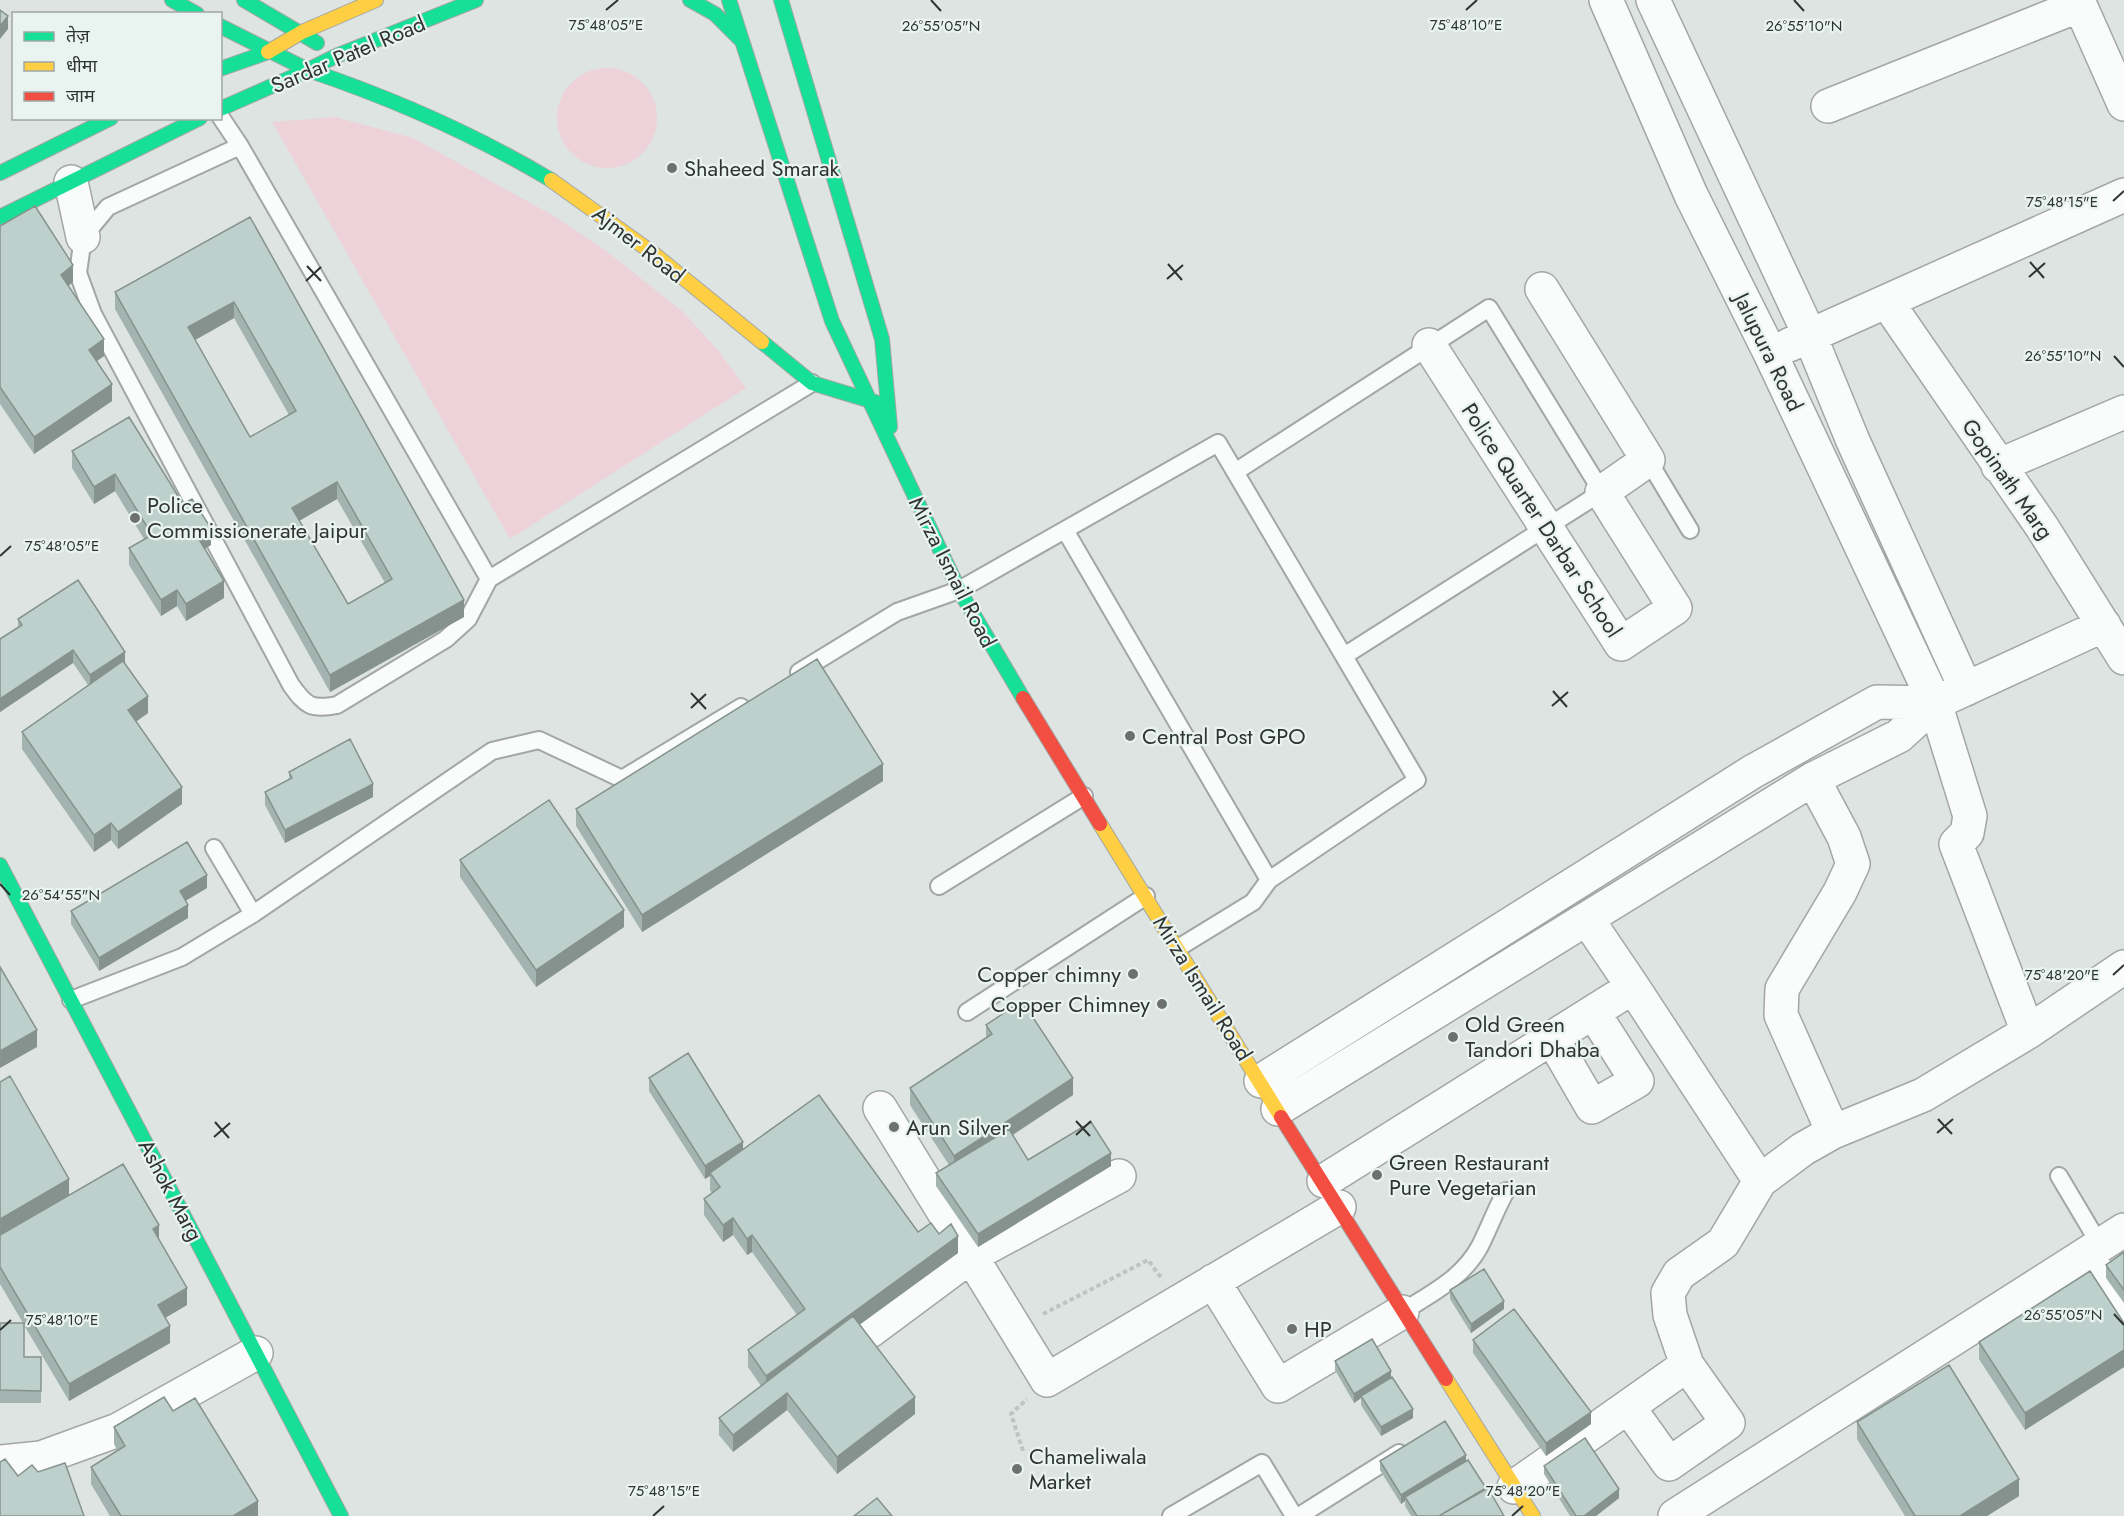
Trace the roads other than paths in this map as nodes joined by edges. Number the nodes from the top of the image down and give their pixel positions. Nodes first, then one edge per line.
1 (171, 0) edge
2 (244, 0) edge
3 (376, 0) edge
4 (476, 0) edge
5 (690, 0) edge
6 (729, 0) edge
7 (781, 0) edge
8 (1606, 0) edge
9 (1653, 0) edge
10 (2085, 2) edge
11 (274, 7) edge
12 (797, 9) dead end
13 (193, 12) edge
14 (790, 26) junction
15 (222, 27) edge
16 (302, 32) junction
17 (742, 41) junction
18 (268, 52) junction
19 (345, 64) junction
20 (222, 68) edge
21 (308, 70) junction
22 (379, 94) junction
23 (2124, 104) edge
24 (1828, 106) dead end
25 (222, 108) edge
26 (222, 119) edge
27 (107, 120) edge
28 (196, 120) edge
29 (240, 146) junction
30 (0, 174) edge
31 (71, 182) junction
32 (2124, 195) edge
33 (0, 217) edge
34 (83, 237) junction
35 (1542, 289) dead end
36 (1887, 302) junction
37 (1810, 336) junction
38 (1429, 345) junction
39 (1770, 353) junction
40 (812, 382) junction
41 (869, 402) junction
42 (888, 406) junction
43 (2124, 412) edge
44 (892, 450) junction
45 (1648, 460) junction
46 (1998, 466) junction
47 (1235, 472) junction
48 (1602, 492) junction
49 (1545, 528) junction
50 (1065, 530) junction
51 (1690, 530) dead end
52 (489, 579) junction
53 (959, 590) junction
54 (2104, 625) junction
55 (1344, 656) junction
56 (2124, 657) edge
57 (785, 680) edge
58 (1966, 689) junction
59 (754, 699) edge
60 (1935, 704) junction
61 (1813, 779) junction
62 (1084, 796) junction
63 (214, 848) dead end
64 (0, 864) edge
65 (1269, 880) junction
66 (939, 886) dead end
67 (1146, 896) junction
68 (253, 914) junction
69 (1587, 918) junction
70 (1178, 948) junction
71 (2124, 967) edge
72 (1633, 987) junction
73 (71, 1000) junction
74 (967, 1012) dead end
75 (1593, 1012) junction
76 (2028, 1032) junction
77 (1551, 1038) junction
78 (1261, 1081) junction
79 (880, 1107) dead end
80 (1278, 1109) junction
81 (1833, 1132) junction
82 (1119, 1176) dead end
83 (2059, 1176) dead end
84 (1760, 1181) junction
85 (1506, 1191) dead end
86 (1331, 1194) junction
87 (2104, 1243) edge
88 (970, 1256) junction
89 (1213, 1281) junction
90 (1402, 1312) junction
91 (2124, 1317) edge
92 (870, 1331) dead end
93 (256, 1353) junction
94 (1687, 1365) junction
95 (1629, 1408) junction
96 (1417, 1442) edge
97 (0, 1462) edge
98 (1515, 1487) junction
99 (341, 1516) edge
100 (1171, 1516) edge
101 (1297, 1516) edge
102 (1533, 1516) edge
103 (1675, 1516) edge

1 - 13 main road
2 - 11 main road, Ajmer Road
3 - 16 main road, Sardar Patel Road
4 - 19 main road, Sardar Patel Road
5 - 17 main road
6 - 17 main road, Mirza Ismail Road
7 - 14 main road, Mirza Ismail Road
8 - 39 street, Jalupura Road
9 - 37 street, Jalupura Road
10 - 23 street
10 - 24 street
11 - 16 main road, Ajmer Road
12 - 14 main road
14 - 42 main road, Mirza Ismail Road
15 - 18 main road, Ajmer Road
16 - 18 main road, Sardar Patel Road
16 - 19 main road, Ajmer Road
17 - 41 main road, Mirza Ismail Road
18 - 20 main road, Sardar Patel Road
18 - 21 main road, Ajmer Road
19 - 21 main road, Sardar Patel Road
19 - 22 main road, Ajmer Road
21 - 22 main road, Ajmer Road
21 - 25 main road, Sardar Patel Road
22 - 40 main road, Ajmer Road
26 - 29 lane
27 - 30 main road
28 - 31 main road
29 - 34 lane
29 - 52 lane
31 - 33 main road
31 - 34 street
32 - 36 street
34 - 52 lane
35 - 45 street
36 - 37 street
36 - 46 street, Gopinath Marg
37 - 39 street
37 - 58 street, Jalupura Road
38 - 47 lane
38 - 48 lane
38 - 49 street, Police Quarter Darbar School
39 - 60 street, Jalupura Road
40 - 41 main road, Ajmer Road
40 - 52 lane
41 - 42 main road, Ajmer Road
41 - 44 main road, Mirza Ismail Road
42 - 44 main road, Mirza Ismail Road
43 - 46 street
44 - 53 main road, Mirza Ismail Road
45 - 48 street
45 - 51 lane
46 - 54 street, Gopinath Marg
47 - 50 lane
47 - 55 lane
48 - 49 lane
48 - 49 street, Police Quarter Darbar School
49 - 55 lane
50 - 53 lane
50 - 65 lane
53 - 57 lane
53 - 62 main road, Mirza Ismail Road
54 - 56 street, Gopinath Marg
54 - 58 street
55 - 65 lane
58 - 60 street
59 - 68 lane
60 - 61 street
60 - 76 street, Jalupura Road
60 - 78 street
61 - 69 street
61 - 81 street
62 - 66 lane
62 - 67 main road, Mirza Ismail Road
63 - 68 lane
64 - 73 main road, Ashok Marg
65 - 70 lane
67 - 70 main road, Mirza Ismail Road
67 - 74 lane
68 - 73 lane
69 - 72 street
69 - 80 street
70 - 78 main road, Mirza Ismail Road
71 - 76 street
72 - 75 street
72 - 84 street
73 - 93 main road, Ashok Marg
75 - 77 street
75 - 77 street
76 - 81 street
77 - 86 street
78 - 80 main road, Mirza Ismail Road
79 - 88 street
80 - 86 main road, Mirza Ismail Road
81 - 84 street
82 - 88 street
83 - 87 lane
84 - 94 street
85 - 90 lane
86 - 89 street
86 - 90 main road, Mirza Ismail Road
87 - 91 street
87 - 103 street
88 - 89 street
88 - 92 street
89 - 90 street
90 - 98 main road, Mirza Ismail Road
93 - 97 street
93 - 99 main road, Ashok Marg
94 - 95 street
94 - 95 street
95 - 98 street
96 - 101 lane
98 - 102 main road, Mirza Ismail Road
100 - 101 lane

